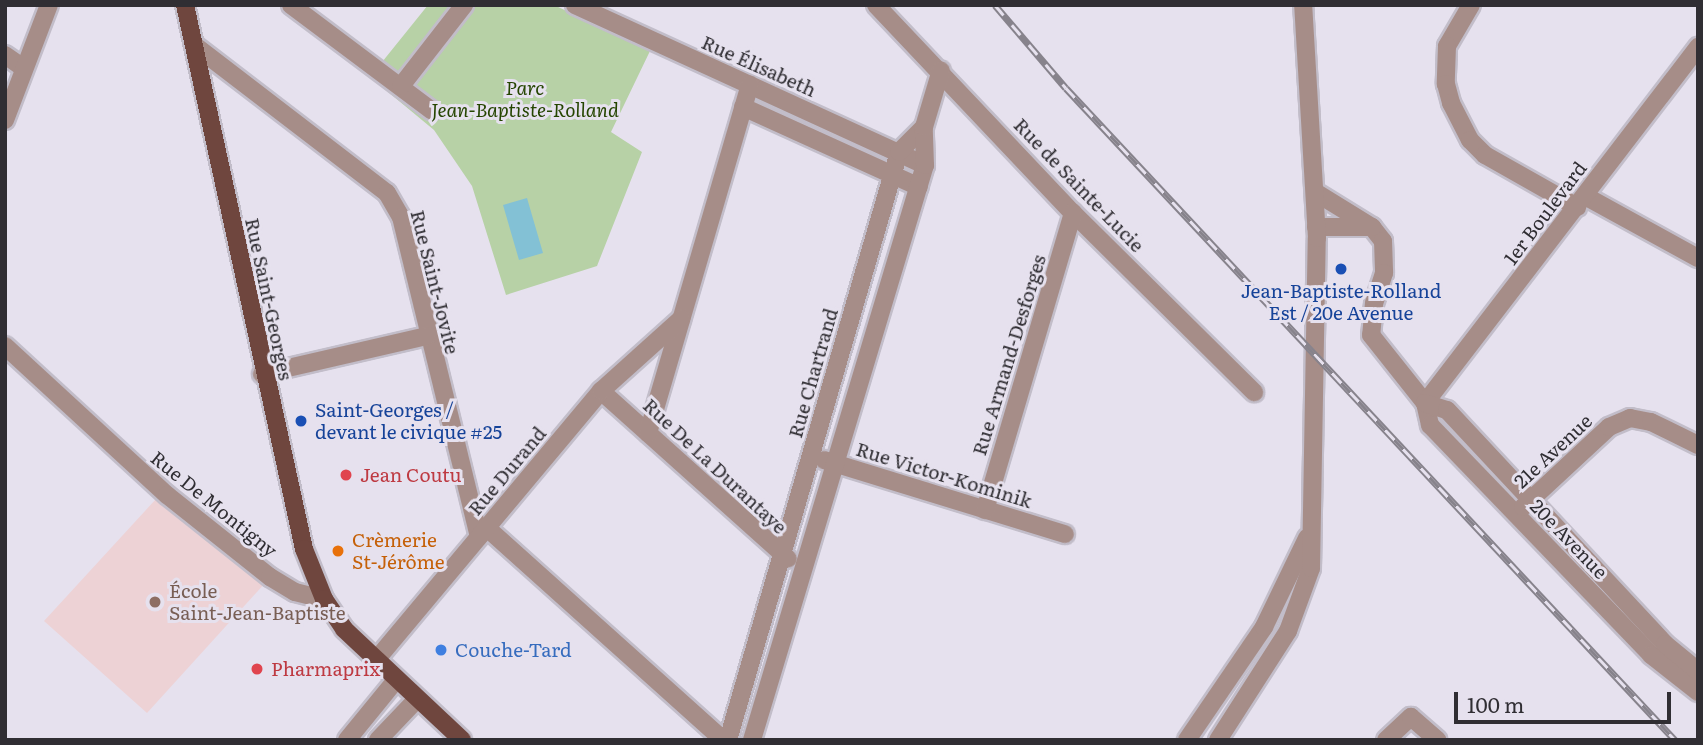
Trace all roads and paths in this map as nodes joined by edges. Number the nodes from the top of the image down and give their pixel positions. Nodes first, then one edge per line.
1 (49, 5) edge
2 (185, 5) edge
3 (290, 5) edge
4 (464, 5) edge
5 (575, 5) edge
6 (876, 5) edge
7 (1303, 5) edge
8 (1471, 5) edge
9 (194, 45) junction
10 (1698, 47) edge
11 (5, 55) edge
12 (22, 67) junction
13 (941, 70) junction
14 (750, 85) junction
15 (401, 86) junction
16 (743, 107) junction
17 (432, 111) dead end
18 (5, 120) edge
19 (924, 127) junction
20 (899, 152) junction
21 (925, 165) junction
22 (892, 174) junction
23 (919, 187) junction
24 (1315, 192) junction
25 (1581, 202) junction
26 (1073, 213) junction
27 (1372, 227) junction
28 (1316, 228) junction
29 (1698, 258) edge
30 (681, 319) junction
31 (428, 336) junction
32 (5, 346) edge
33 (262, 374) junction
34 (601, 391) junction
35 (1254, 392) dead end
36 (1425, 404) junction
37 (648, 433) junction
38 (1698, 445) edge
39 (810, 456) junction
40 (835, 463) junction
41 (1532, 500) junction
42 (985, 510) junction
43 (1516, 514) junction
44 (483, 532) junction
45 (1310, 532) junction
46 (1065, 534) dead end
47 (781, 556) junction
48 (804, 568) junction
49 (324, 599) junction
50 (756, 639) junction
51 (780, 645) junction
52 (376, 660) junction
53 (1698, 671) edge
54 (396, 680) junction
55 (1698, 692) edge
56 (417, 699) junction
57 (1199, 723) junction
58 (1219, 738) edge
59 (348, 740) edge
60 (378, 740) edge
61 (461, 740) edge
62 (725, 740) edge
63 (752, 740) edge
64 (1187, 740) edge
65 (1387, 740) edge
66 (1437, 740) edge

1 - 12 street
2 - 9 main road, Rue Saint-Georges
3 - 15 street
4 - 15 street
5 - 14 street, Rue Élisabeth
6 - 13 street, Rue de Sainte-Lucie
7 - 24 street
8 - 25 street
9 - 31 street, Rue Saint-Jovite
9 - 33 main road, Rue Saint-Georges
10 - 25 street, 1er Boulevard
11 - 12 street
12 - 18 street
13 - 19 street, Rue Chartrand
13 - 26 street, Rue de Sainte-Lucie
14 - 16 street
14 - 20 street, Rue Élisabeth
15 - 17 street
16 - 22 street
16 - 30 street
19 - 20 street, Rue Chartrand
19 - 21 street, Rue Chartrand
20 - 21 street, Rue Élisabeth
20 - 22 street, Rue Chartrand
21 - 23 street, Rue Chartrand
22 - 23 street
22 - 39 street, Rue Chartrand
23 - 40 street, Rue Chartrand
24 - 27 street
24 - 28 street
25 - 29 street
25 - 36 street, 1er Boulevard
26 - 35 street, Rue de Sainte-Lucie
26 - 42 street, Rue Armand-Desforges
27 - 28 street
27 - 36 street, 20e Avenue
28 - 45 street
30 - 34 street, Rue Durand
30 - 37 street
31 - 33 street
31 - 44 street, Rue Saint-Jovite
32 - 49 street, Rue De Montigny
33 - 49 main road, Rue Saint-Georges
34 - 37 street, Rue De La Durantaye
34 - 44 street, Rue Durand
36 - 41 street, 20e Avenue
36 - 43 street, 20e Avenue
37 - 47 street, Rue De La Durantaye
38 - 41 street, 21e Avenue
39 - 40 street, Rue Victor-Kominik
39 - 47 street, Rue Chartrand
40 - 42 street, Rue Victor-Kominik
40 - 48 street, Rue Chartrand
41 - 43 street, 21e Avenue
41 - 53 street, 20e Avenue
42 - 46 street, Rue Victor-Kominik
43 - 55 street, 20e Avenue
44 - 52 street, Rue Durand
44 - 62 street
45 - 57 street
45 - 58 street
47 - 48 street, Rue De La Durantaye
47 - 50 street, Rue Chartrand
48 - 51 street, Rue Chartrand
49 - 52 main road
50 - 51 street
50 - 62 street, Rue Chartrand
51 - 63 street, Rue Chartrand
52 - 54 main road
54 - 56 main road
54 - 59 street
56 - 60 street
56 - 61 main road
57 - 58 street
57 - 64 street
65 - 66 street

